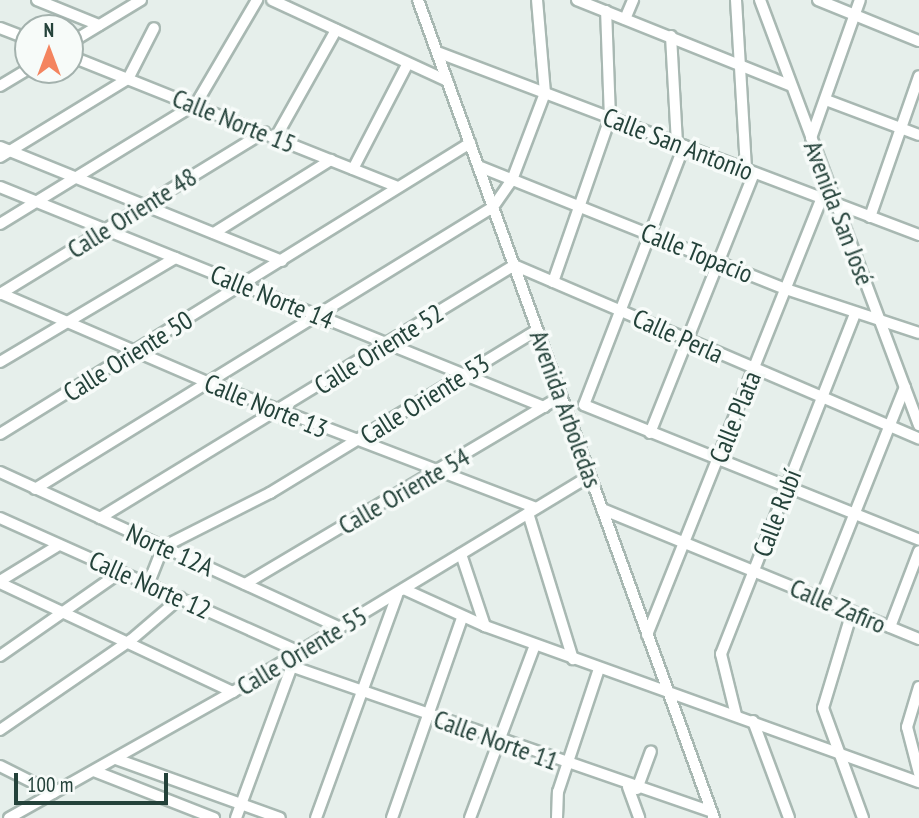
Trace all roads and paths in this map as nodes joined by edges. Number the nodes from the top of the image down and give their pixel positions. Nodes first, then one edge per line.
1 (37, 0) edge
2 (141, 0) edge
3 (257, 0) edge
4 (272, 0) edge
5 (418, 0) edge
6 (537, 0) edge
7 (577, 0) edge
8 (633, 0) edge
9 (736, 0) edge
10 (760, 0) edge
11 (818, 0) edge
12 (860, 0) edge
13 (606, 11) junction
14 (855, 14) junction
15 (625, 19) junction
16 (99, 25) junction
17 (154, 28) dead end
18 (336, 30) junction
19 (84, 34) edge
20 (671, 36) junction
21 (919, 41) edge
22 (437, 52) junction
23 (84, 62) edge
24 (408, 63) junction
25 (740, 66) junction
26 (919, 76) edge
27 (128, 79) junction
28 (447, 81) junction
29 (790, 85) junction
30 (545, 93) junction
31 (826, 100) junction
32 (196, 104) junction
33 (610, 118) junction
34 (901, 128) junction
35 (264, 132) junction
36 (919, 135) edge
37 (275, 137) junction
38 (811, 138) junction
39 (470, 143) junction
40 (681, 144) junction
41 (3, 152) edge
42 (331, 160) junction
43 (478, 166) junction
44 (352, 169) junction
45 (750, 171) junction
46 (75, 177) junction
47 (512, 180) junction
48 (0, 187) edge
49 (397, 187) junction
50 (822, 198) junction
51 (35, 203) junction
52 (835, 203) junction
53 (145, 205) junction
54 (579, 206) junction
55 (493, 207) junction
56 (870, 217) junction
57 (0, 224) edge
58 (106, 230) junction
59 (214, 233) junction
60 (650, 234) junction
61 (919, 235) edge
62 (175, 258) junction
63 (282, 261) junction
64 (717, 261) junction
65 (514, 265) junction
66 (552, 282) junction
67 (241, 286) junction
68 (786, 289) junction
69 (0, 294) edge
70 (620, 310) junction
71 (855, 313) junction
72 (313, 314) junction
73 (881, 320) junction
74 (65, 322) junction
75 (537, 330) junction
76 (919, 333) edge
77 (685, 339) junction
78 (389, 343) junction
79 (134, 353) junction
80 (0, 362) edge
81 (754, 369) junction
82 (462, 374) junction
83 (209, 383) junction
84 (905, 387) junction
85 (561, 396) junction
86 (821, 398) junction
87 (584, 405) junction
88 (544, 407) junction
89 (280, 411) junction
90 (567, 411) junction
91 (919, 425) edge
92 (889, 427) junction
93 (650, 433) junction
94 (0, 434) edge
95 (919, 439) edge
96 (355, 442) junction
97 (717, 460) junction
98 (0, 472) edge
99 (436, 473) junction
100 (590, 477) junction
101 (786, 488) junction
102 (35, 489) junction
103 (602, 509) junction
104 (532, 511) junction
105 (856, 515) junction
106 (0, 518) edge
107 (100, 518) junction
108 (919, 540) edge
109 (687, 542) junction
110 (59, 545) junction
111 (163, 547) junction
112 (919, 551) edge
113 (461, 554) junction
114 (754, 571) junction
115 (119, 573) junction
116 (0, 582) edge
117 (245, 584) junction
118 (148, 585) junction
119 (401, 593) junction
120 (180, 598) junction
121 (821, 598) junction
122 (66, 610) junction
123 (852, 612) junction
124 (462, 618) junction
125 (485, 626) junction
126 (890, 627) junction
127 (340, 628) junction
128 (648, 635) junction
129 (919, 639) edge
130 (131, 640) junction
131 (535, 645) junction
132 (300, 652) junction
133 (0, 656) edge
134 (573, 659) junction
135 (287, 664) junction
136 (599, 669) junction
137 (919, 687) edge
138 (668, 690) junction
139 (360, 691) junction
140 (233, 692) junction
141 (427, 715) junction
142 (736, 715) junction
143 (753, 722) junction
144 (0, 730) edge
145 (498, 740) junction
146 (651, 751) dead end
147 (839, 753) junction
148 (116, 759) junction
149 (567, 765) junction
150 (0, 766) edge
151 (94, 771) junction
152 (919, 773) edge
153 (919, 782) edge
154 (632, 788) junction
155 (54, 793) junction
156 (242, 805) junction
157 (713, 815) edge
158 (9, 818) edge
159 (215, 818) edge
160 (236, 818) edge
161 (280, 818) edge
162 (316, 818) edge
163 (392, 818) edge
164 (470, 818) edge
165 (557, 818) edge
166 (639, 818) edge
167 (789, 818) edge
168 (863, 818) edge

1 - 16 street
2 - 16 street
3 - 32 street
4 - 18 street
5 - 22 street, Avenida Arboledas
6 - 30 street
7 - 13 street
8 - 15 street
9 - 25 street
10 - 29 street, Avenida San José
11 - 14 street
12 - 14 street
13 - 15 street
13 - 33 street
14 - 21 street
14 - 31 street
15 - 20 street
16 - 19 street
17 - 27 street
18 - 24 street
18 - 37 street
20 - 25 street
20 - 40 street
22 - 28 street, Avenida Arboledas
22 - 30 street, Calle San Antonio
23 - 27 street, Calle Norte 15
24 - 28 street
24 - 44 street
25 - 29 street
25 - 45 street
26 - 34 street
27 - 32 street, Calle Norte 15
27 - 41 street
28 - 39 street, Avenida Arboledas
29 - 38 street, Avenida San José
30 - 33 street, Calle San Antonio
30 - 47 street
31 - 34 street
31 - 38 street
32 - 35 street, Calle Norte 15
32 - 46 street
33 - 40 street, Calle San Antonio
33 - 54 street
34 - 36 street
34 - 56 street
35 - 37 street, Calle Norte 15
35 - 53 street, Calle Oriente 48
37 - 42 street, Calle Norte 15
38 - 52 street, Avenida San José
39 - 43 street, Avenida Arboledas
39 - 49 street, Calle Oriente 50
40 - 45 street, Calle San Antonio
40 - 60 street
41 - 46 street
42 - 44 street, Calle Norte 15
42 - 59 street
43 - 47 street, Calle Topacio
43 - 55 street, Avenida Arboledas
44 - 49 street, Calle Norte 15
45 - 50 street, Calle San Antonio
45 - 64 street
46 - 51 street
46 - 53 street
47 - 54 street, Calle Topacio
47 - 55 street
48 - 51 street, Calle Norte 14
49 - 63 street, Calle Oriente 50
50 - 52 street, Calle San Antonio
50 - 68 street, Calle Plata
51 - 57 street
51 - 58 street, Calle Norte 14
52 - 56 street, Calle San Antonio
52 - 73 street, Avenida San José
53 - 58 street, Calle Oriente 48
53 - 59 street
54 - 60 street, Calle Topacio
54 - 66 street
55 - 65 street, Avenida Arboledas
55 - 72 street
56 - 61 street, Calle San Antonio
58 - 62 street, Calle Norte 14
58 - 69 street, Calle Oriente 48
59 - 63 street
60 - 64 street, Calle Topacio
60 - 70 street
62 - 67 street, Calle Norte 14
62 - 74 street
63 - 67 street, Calle Oriente 50
64 - 68 street, Calle Topacio
64 - 77 street
65 - 66 street, Calle Perla
65 - 75 street, Avenida Arboledas
65 - 78 street, Calle Oriente 52
66 - 70 street, Calle Perla
67 - 72 street, Calle Norte 14
67 - 79 street, Calle Oriente 50
68 - 71 street, Calle Topacio
68 - 81 street, Calle Plata
69 - 74 street, Calle Norte 13
70 - 77 street, Calle Perla
70 - 87 street
71 - 73 street, Calle Topacio
71 - 86 street, Calle Rubí
72 - 78 street, Calle Norte 14
72 - 83 street
73 - 76 street, Calle Topacio
73 - 84 street, Avenida San José
74 - 79 street, Calle Norte 13
74 - 80 street
75 - 82 street, Calle Oriente 53
75 - 85 street, Avenida Arboledas
77 - 81 street, Calle Perla
77 - 93 street
78 - 82 street, Calle Norte 14
78 - 89 street, Calle Oriente 52
79 - 83 street, Calle Norte 13
79 - 94 street, Calle Oriente 50
81 - 86 street, Calle Perla
81 - 97 street, Calle Plata
82 - 88 street, Calle Norte 14
82 - 96 street, Calle Oriente 53
83 - 89 street, Calle Norte 13
83 - 102 street
84 - 91 street, Avenida San José
84 - 92 street
85 - 88 street, Calle Oriente 54
85 - 90 street, Avenida Arboledas
86 - 92 street, Calle Perla
86 - 101 street, Calle Rubí
87 - 90 street
87 - 93 street
88 - 99 street, Calle Oriente 54
89 - 96 street, Calle Norte 13
89 - 107 street, Calle Oriente 52
90 - 100 street, Avenida Arboledas
92 - 95 street, Calle Perla
92 - 105 street
93 - 97 street
96 - 99 street, Calle Norte 13
96 - 111 street, Calle Oriente 53
97 - 101 street
97 - 109 street, Calle Plata
98 - 102 street, Norte 12A
99 - 104 street, Calle Norte 13
99 - 117 street, Calle Oriente 54
100 - 103 street, Avenida Arboledas
100 - 104 street, Calle Oriente 55
101 - 105 street
101 - 114 street, Calle Rubí
102 - 107 street, Norte 12A
103 - 109 street, Calle Zafiro
103 - 128 street, Avenida Arboledas
104 - 113 street, Calle Oriente 55
104 - 134 street
105 - 108 street
105 - 121 street
106 - 110 street, Calle Norte 12
107 - 111 street, Norte 12A
109 - 114 street, Calle Zafiro
109 - 128 street, Calle Plata
110 - 115 street, Calle Norte 12
110 - 116 street
111 - 117 street, Norte 12A
111 - 118 street
112 - 126 street
113 - 119 street, Calle Oriente 55
113 - 125 street
114 - 121 street, Calle Zafiro
114 - 142 street, Calle Rubí
115 - 118 street, Calle Norte 12
115 - 122 street
116 - 122 street
117 - 127 street, Norte 12A
118 - 120 street, Calle Norte 12
119 - 124 street
119 - 127 street, Calle Oriente 55
119 - 139 street
120 - 130 street
120 - 132 street, Calle Norte 12
121 - 123 street, Calle Zafiro
122 - 130 street
122 - 133 street
123 - 126 street, Calle Zafiro
123 - 147 street
124 - 125 street
124 - 141 street
125 - 131 street
126 - 129 street, Calle Zafiro
127 - 132 street, Calle Oriente 55
128 - 138 street, Avenida Arboledas
130 - 140 street
130 - 144 street
131 - 134 street
131 - 145 street
132 - 135 street, Calle Oriente 55
134 - 136 street
135 - 139 street, Calle Norte 11
135 - 140 street, Calle Oriente 55
135 - 156 street
136 - 138 street
136 - 149 street
137 - 152 street
138 - 142 street
138 - 157 street, Avenida Arboledas
139 - 141 street, Calle Norte 11
139 - 162 street
140 - 148 street, Calle Oriente 55
141 - 145 street, Calle Norte 11
141 - 163 street
142 - 143 street
143 - 147 street
143 - 167 street
145 - 149 street, Calle Norte 11
145 - 164 street
146 - 154 street
147 - 153 street
147 - 168 street
148 - 151 street, Calle Oriente 55
148 - 156 street
149 - 154 street, Calle Norte 11
149 - 165 street
150 - 155 street
151 - 155 street, Calle Oriente 55
151 - 159 street
154 - 157 street, Calle Norte 11
154 - 166 street
155 - 158 street, Calle Oriente 55
156 - 160 street
156 - 161 street

